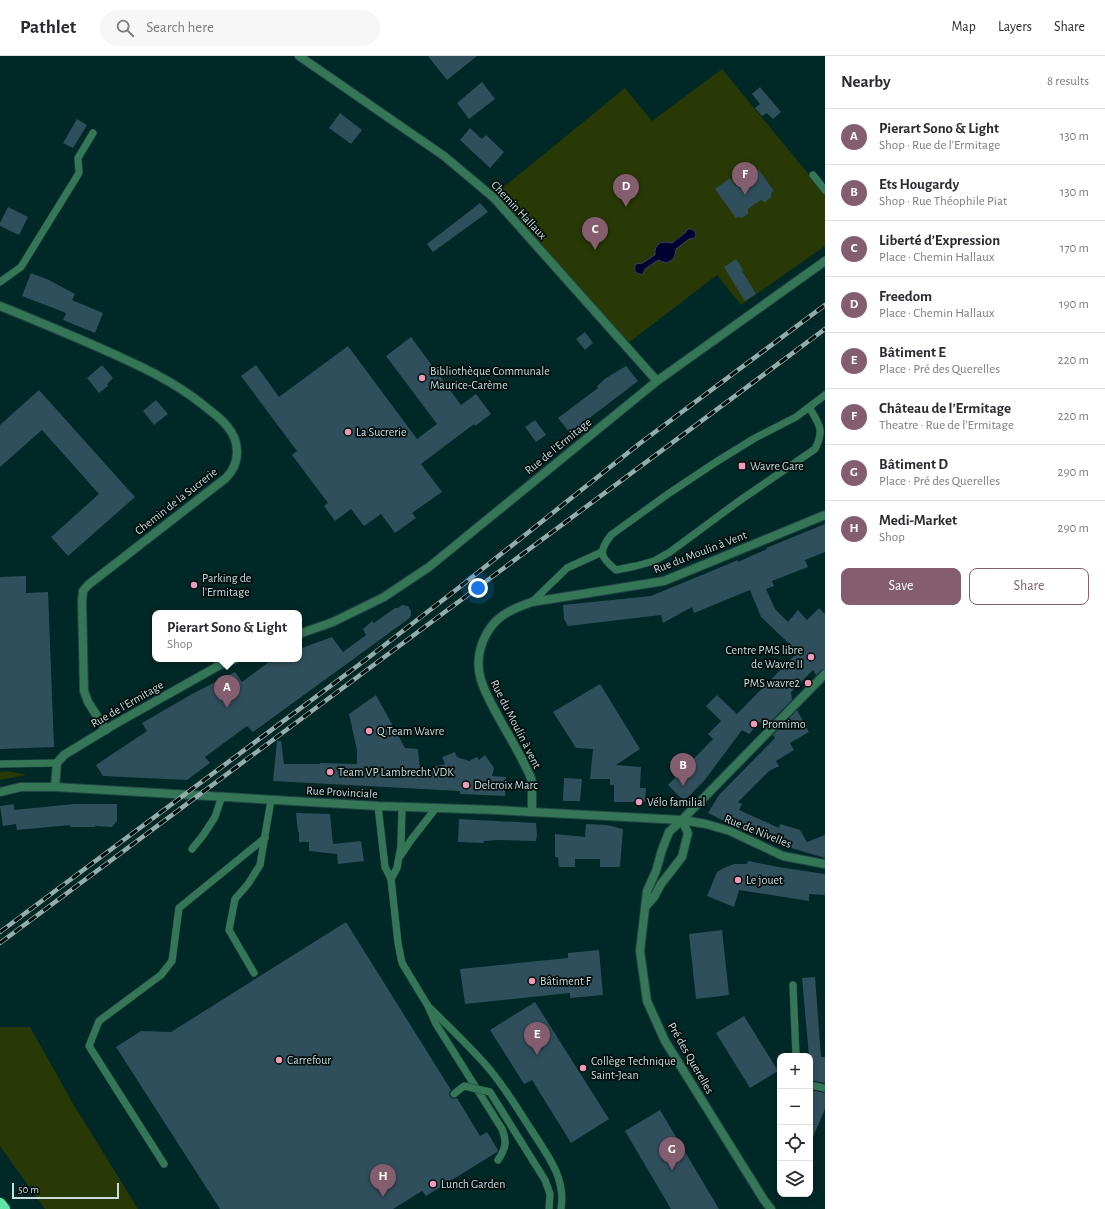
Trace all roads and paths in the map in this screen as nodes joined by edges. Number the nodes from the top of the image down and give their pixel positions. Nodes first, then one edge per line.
1 (299, 56) edge
2 (93, 133) dead end
3 (813, 175) dead end
4 (825, 190) edge
5 (825, 262) edge
6 (0, 282) edge
7 (0, 306) edge
8 (657, 381) junction
9 (825, 395) edge
10 (809, 407) junction
11 (825, 515) edge
12 (602, 552) junction
13 (532, 602) junction
14 (302, 633) edge
15 (226, 662) edge
16 (825, 674) edge
17 (106, 730) junction
18 (57, 763) junction
19 (0, 764) edge
20 (55, 787) junction
21 (0, 792) edge
22 (222, 796) junction
23 (271, 800) junction
24 (378, 806) junction
25 (402, 807) junction
26 (436, 808) junction
27 (532, 812) junction
28 (682, 820) junction
29 (265, 838) junction
30 (192, 849) dead end
31 (399, 859) junction
32 (825, 864) edge
33 (391, 879) junction
34 (646, 906) junction
35 (254, 973) dead end
36 (793, 985) dead end
37 (428, 1006) junction
38 (796, 1053) edge
39 (813, 1086) edge
40 (825, 1088) edge
41 (454, 1094) dead end
42 (498, 1160) dead end
43 (164, 1164) dead end
44 (0, 1204) edge
45 (769, 1208) edge
46 (4, 1209) edge
47 (549, 1209) edge
48 (561, 1209) edge

1 - 8 street, Chemin Hallaux
2 - 6 lane
3 - 4 lane
5 - 8 street, Rue de l'Ermitage
7 - 17 street, Chemin de la Sucrerie
8 - 14 street, Rue de l'Ermitage
9 - 10 lane
10 - 12 lane
10 - 12 lane
11 - 13 street, Rue du Moulin à Vent
12 - 13 lane
13 - 27 street, Rue du Moulin à vent
15 - 17 street, Rue de l'Ermitage
16 - 28 street
17 - 18 street, Rue de l'Ermitage
18 - 19 lane
18 - 20 street
20 - 21 street, Rue Provinciale
20 - 22 street, Rue Provinciale
22 - 23 street, Rue Provinciale
22 - 30 lane
23 - 24 street, Rue Provinciale
23 - 29 lane
24 - 25 street, Rue Provinciale
24 - 33 lane
25 - 26 street, Rue Provinciale
25 - 31 lane
26 - 27 street, Rue Provinciale
26 - 31 lane
27 - 28 street, Rue Provinciale
28 - 32 street, Rue de Nivelles
28 - 34 street, Pré des Querelles
28 - 34 street, Pré des Querelles
29 - 35 lane
29 - 43 lane
31 - 33 lane
33 - 37 lane
34 - 45 street, Pré des Querelles
36 - 38 lane
37 - 42 lane
37 - 48 lane
39 - 40 lane
41 - 47 lane, bridge
44 - 46 highway

